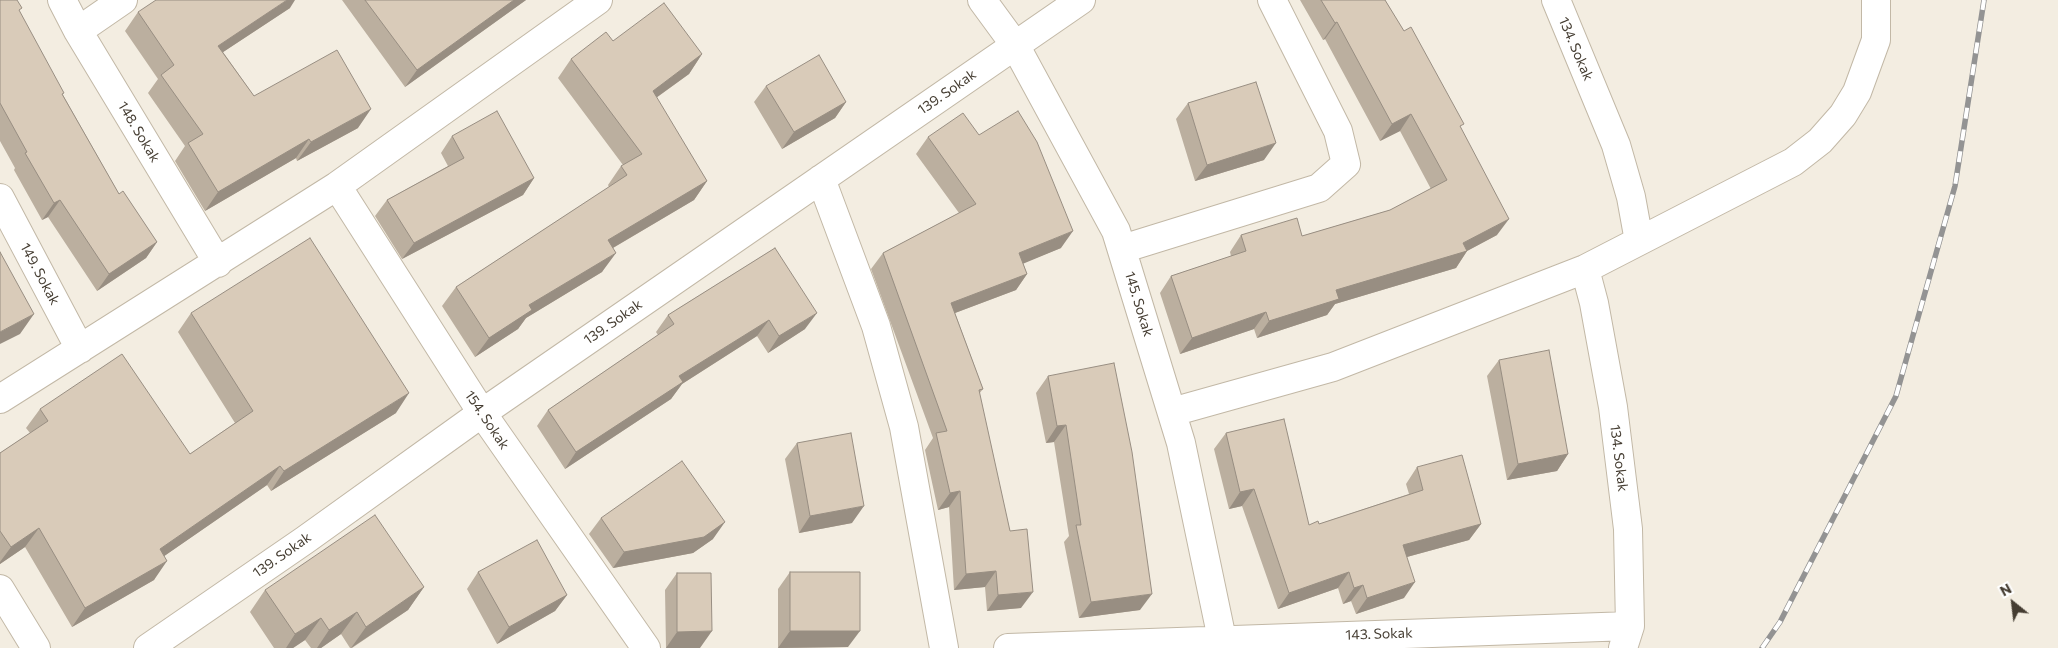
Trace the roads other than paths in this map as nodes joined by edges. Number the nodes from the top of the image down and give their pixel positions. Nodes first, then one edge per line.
1 (62, 0) edge
2 (123, 0) edge
3 (598, 0) edge
4 (982, 0) edge
5 (1081, 0) edge
6 (1272, 0) edge
7 (1556, 0) edge
8 (1876, 0) edge
9 (78, 31) junction
10 (1015, 45) junction
11 (821, 179) junction
12 (337, 186) junction
13 (0, 198) edge
14 (1639, 241) junction
15 (1122, 249) junction
16 (218, 263) junction
17 (1584, 269) junction
18 (80, 349) junction
19 (0, 399) edge
20 (1172, 412) junction
21 (482, 413) junction
22 (0, 589) edge
23 (1627, 637) edge
24 (1222, 639) junction
25 (1254, 643) edge
26 (36, 648) edge
27 (148, 648) edge
28 (646, 648) edge
29 (944, 648) edge
30 (1008, 648) edge

1 - 9 street, 148. Sokak
2 - 9 street
3 - 12 street
4 - 10 street, 145. Sokak
5 - 10 street, 139. Sokak
6 - 15 street
7 - 14 street, 134. Sokak
8 - 14 street
9 - 16 street, 148. Sokak
10 - 11 street, 139. Sokak
10 - 15 street, 145. Sokak
11 - 21 street, 139. Sokak
11 - 29 street
12 - 16 street
12 - 21 street, 154. Sokak
13 - 18 street, 149. Sokak
14 - 17 street
15 - 20 street, 145. Sokak
16 - 18 street
17 - 20 street
17 - 23 street, 134. Sokak
18 - 19 street
20 - 24 street, 145. Sokak
21 - 27 street, 139. Sokak
21 - 28 street, 154. Sokak
22 - 26 street
23 - 25 street, 143. Sokak
24 - 25 street, 143. Sokak
24 - 30 street, 143. Sokak

